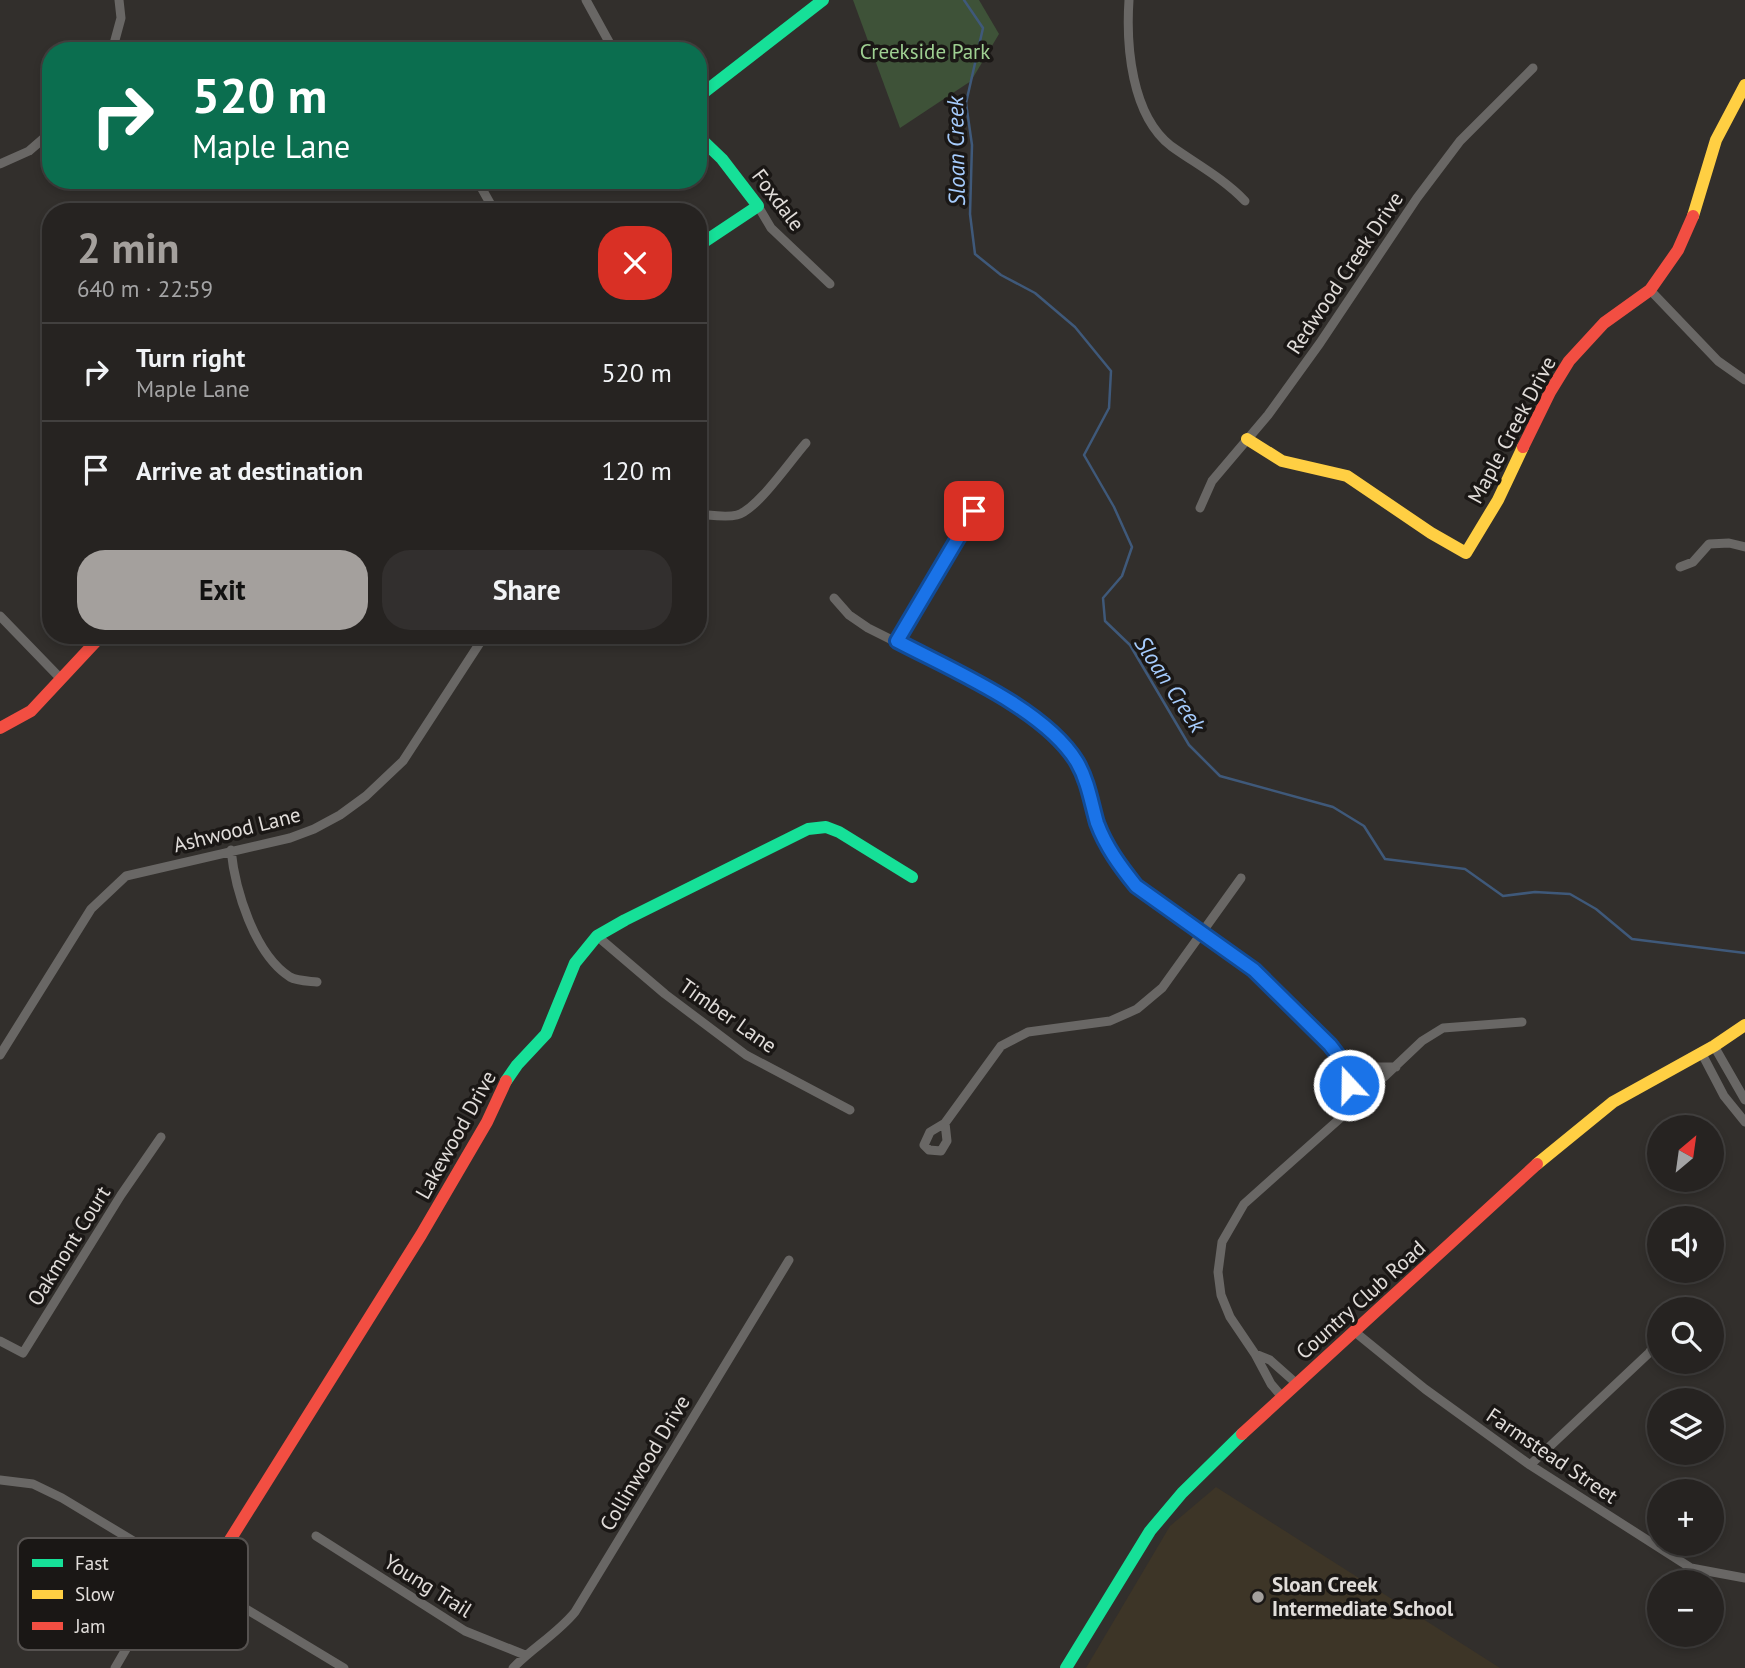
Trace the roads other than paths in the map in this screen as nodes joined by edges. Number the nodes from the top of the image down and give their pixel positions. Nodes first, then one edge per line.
1 (119, 0) edge
2 (586, 0) edge
3 (823, 0) edge
4 (1129, 0) edge
5 (114, 42) edge
6 (609, 42) edge
7 (1533, 68) dead end
8 (1745, 85) edge
9 (707, 90) edge
10 (42, 140) edge
11 (707, 145) edge
12 (0, 164) edge
13 (1245, 201) dead end
14 (758, 206) junction
15 (707, 240) edge
16 (830, 284) dead end
17 (1650, 290) junction
18 (1745, 380) edge
19 (1247, 439) junction
20 (806, 443) dead end
21 (1200, 508) dead end
22 (974, 511) dead end
23 (707, 514) edge
24 (1745, 547) edge
25 (1680, 567) dead end
26 (834, 598) dead end
27 (0, 616) edge
28 (897, 641) junction
29 (94, 644) edge
30 (479, 644) edge
31 (61, 679) junction
32 (0, 728) edge
33 (231, 850) junction
34 (912, 877) dead end
35 (1241, 878) dead end
36 (1203, 933) junction
37 (597, 936) junction
38 (317, 982) dead end
39 (1522, 1023) dead end
40 (1745, 1025) edge
41 (1713, 1046) junction
42 (1701, 1052) junction
43 (0, 1055) edge
44 (1343, 1062) junction
45 (1396, 1067) junction
46 (1745, 1100) edge
47 (850, 1111) dead end
48 (1345, 1114) junction
49 (1745, 1122) edge
50 (945, 1123) dead end
51 (161, 1137) dead end
52 (789, 1260) dead end
53 (1355, 1332) junction
54 (0, 1341) edge
55 (1255, 1354) junction
56 (1647, 1355) edge
57 (1297, 1384) junction
58 (1283, 1398) junction
59 (1530, 1465) junction
60 (0, 1480) edge
61 (316, 1536) dead end
62 (129, 1538) edge
63 (231, 1538) edge
64 (1745, 1578) edge
65 (248, 1610) edge
66 (125, 1650) edge
67 (525, 1655) junction
68 (115, 1668) edge
69 (344, 1668) edge
70 (513, 1668) edge
71 (1066, 1668) edge

1 - 5 street
2 - 6 street
3 - 9 street
4 - 13 street
7 - 19 street, Redwood Creek Drive
8 - 17 street, Maple Creek Drive
10 - 12 street
11 - 14 street, Foxdale
14 - 15 street
14 - 16 street, Foxdale
17 - 18 street
17 - 19 street, Maple Creek Drive
19 - 21 street, Redwood Creek Drive
20 - 23 street
22 - 28 street
24 - 25 street
26 - 28 street
27 - 31 street
28 - 36 street
29 - 31 street
30 - 33 street, Ashwood Lane
31 - 32 street
33 - 38 street
33 - 43 street, Ashwood Lane
34 - 37 street, Lakewood Drive
35 - 36 street
36 - 44 street
36 - 50 street
37 - 47 street, Timber Lane
37 - 63 street, Lakewood Drive
39 - 45 street
40 - 41 street, Country Club Road
41 - 42 street, Country Club Road
41 - 46 street
42 - 49 street
42 - 53 street, Country Club Road
44 - 45 street
44 - 48 street
45 - 48 street
48 - 55 street
51 - 54 street, Oakmont Court
52 - 67 street, Collinwood Drive
53 - 57 street, Country Club Road
53 - 59 street, Farmstead Street
55 - 57 street
55 - 58 street
56 - 59 street
57 - 58 street, Country Club Road
58 - 71 street, Country Club Road
59 - 64 street, Farmstead Street
60 - 62 street
61 - 67 street, Young Trail
65 - 69 street
66 - 68 street
67 - 70 street, Collinwood Drive

